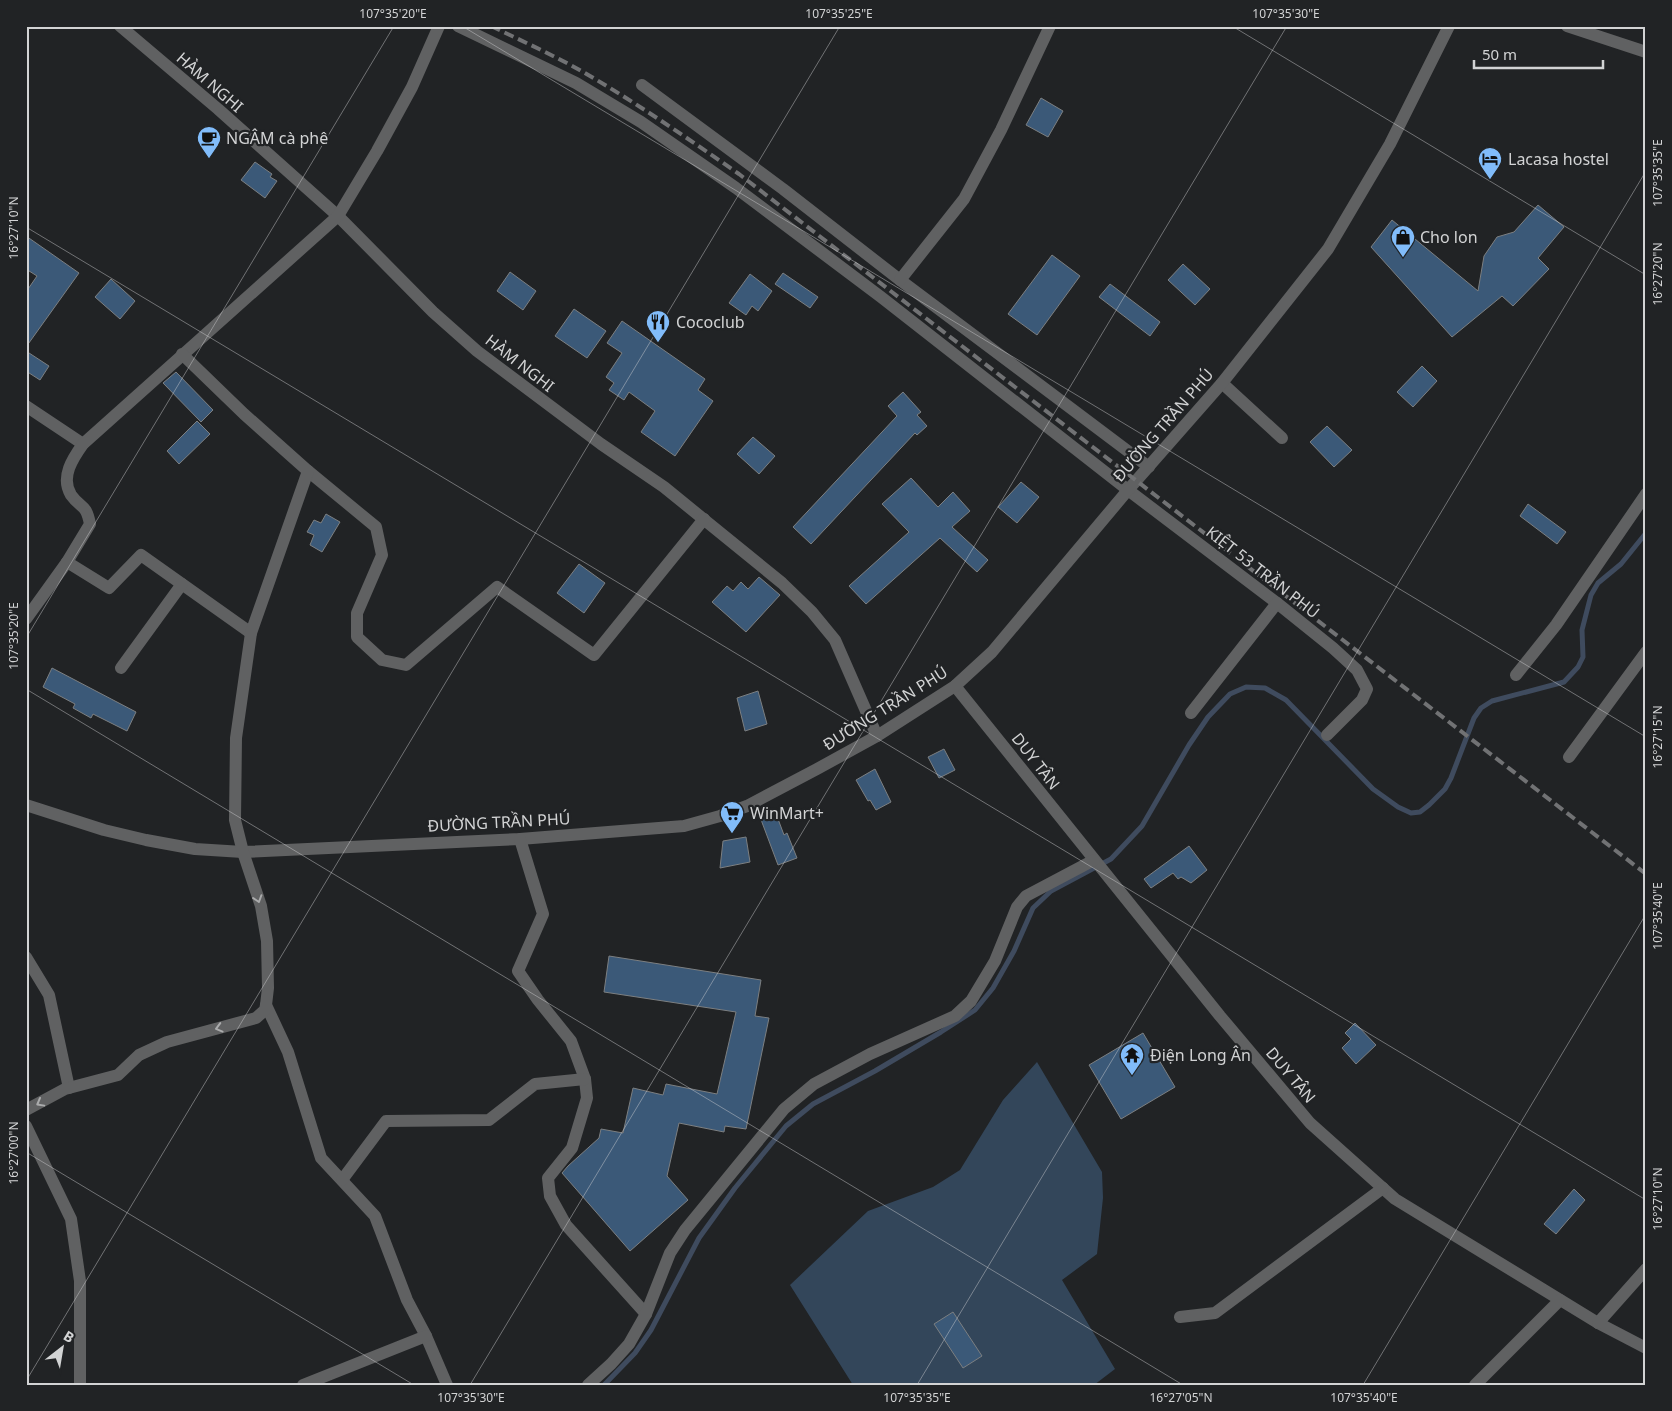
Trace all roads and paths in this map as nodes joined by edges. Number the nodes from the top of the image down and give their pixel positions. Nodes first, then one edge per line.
1 (120, 26) edge
2 (440, 26) edge
3 (458, 26) edge
4 (1050, 26) edge
5 (1449, 26) edge
6 (1567, 26) edge
7 (1646, 52) edge
8 (642, 85) dead end
9 (338, 216) junction
10 (900, 280) junction
11 (182, 354) junction
12 (1222, 383) junction
13 (26, 406) edge
14 (1282, 438) dead end
15 (83, 444) junction
16 (1149, 467) junction
17 (308, 471) junction
18 (1128, 490) junction
19 (1646, 494) edge
20 (704, 519) junction
21 (67, 562) junction
22 (182, 584) junction
23 (1277, 603) junction
24 (26, 619) edge
25 (251, 633) junction
26 (1646, 652) edge
27 (121, 668) dead end
28 (1516, 675) dead end
29 (955, 686) junction
30 (1191, 713) dead end
31 (1327, 735) dead end
32 (877, 736) junction
33 (1569, 757) dead end
34 (26, 804) edge
35 (520, 839) junction
36 (243, 852) junction
37 (1098, 865) junction
38 (26, 957) edge
39 (266, 1005) junction
40 (585, 1079) junction
41 (70, 1088) junction
42 (26, 1110) edge
43 (26, 1126) edge
44 (342, 1180) junction
45 (1383, 1188) junction
46 (1646, 1269) edge
47 (1560, 1300) junction
48 (646, 1314) junction
49 (1180, 1317) dead end
50 (1598, 1323) junction
51 (426, 1336) junction
52 (1646, 1348) edge
53 (80, 1385) edge
54 (303, 1385) edge
55 (447, 1385) edge
56 (588, 1385) edge
57 (1475, 1385) edge

1 - 9 street, HÀM NGHI
2 - 9 street
3 - 18 street, KIỆT 53 TRẦN PHÚ
4 - 10 street
5 - 12 street, ĐƯỜNG TRẦN PHÚ
6 - 7 street
8 - 10 street
9 - 11 street
9 - 20 street, HÀM NGHI
10 - 16 street
11 - 15 street
11 - 17 street
12 - 14 street
12 - 16 street, ĐƯỜNG TRẦN PHÚ
13 - 15 street
15 - 21 street
16 - 18 street, ĐƯỜNG TRẦN PHÚ
17 - 20 street
17 - 25 street
18 - 23 street, KIỆT 53 TRẦN PHÚ
18 - 29 street, ĐƯỜNG TRẦN PHÚ
19 - 28 street
20 - 32 street, HÀM NGHI
21 - 22 street
21 - 24 street
22 - 25 street
22 - 27 street
23 - 30 street
23 - 31 street, KIỆT 53 TRẦN PHÚ
25 - 36 street
26 - 33 street
29 - 32 street, ĐƯỜNG TRẦN PHÚ
29 - 37 street, DUY TÂN
32 - 35 street, ĐƯỜNG TRẦN PHÚ
34 - 36 street, ĐƯỜNG TRẦN PHÚ
35 - 36 street, ĐƯỜNG TRẦN PHÚ
35 - 40 street
36 -> 39 street
37 - 45 street, DUY TÂN
37 - 48 street
38 - 41 street
39 -> 41 street
39 - 44 street
40 - 44 street
40 - 48 street
41 -> 42 street
43 - 53 street
44 - 51 street
45 - 47 street, DUY TÂN
45 - 49 street
46 - 50 street
47 - 50 street, DUY TÂN
47 - 57 street
48 - 56 street
50 - 52 street, DUY TÂN
51 - 54 street
51 - 55 street

